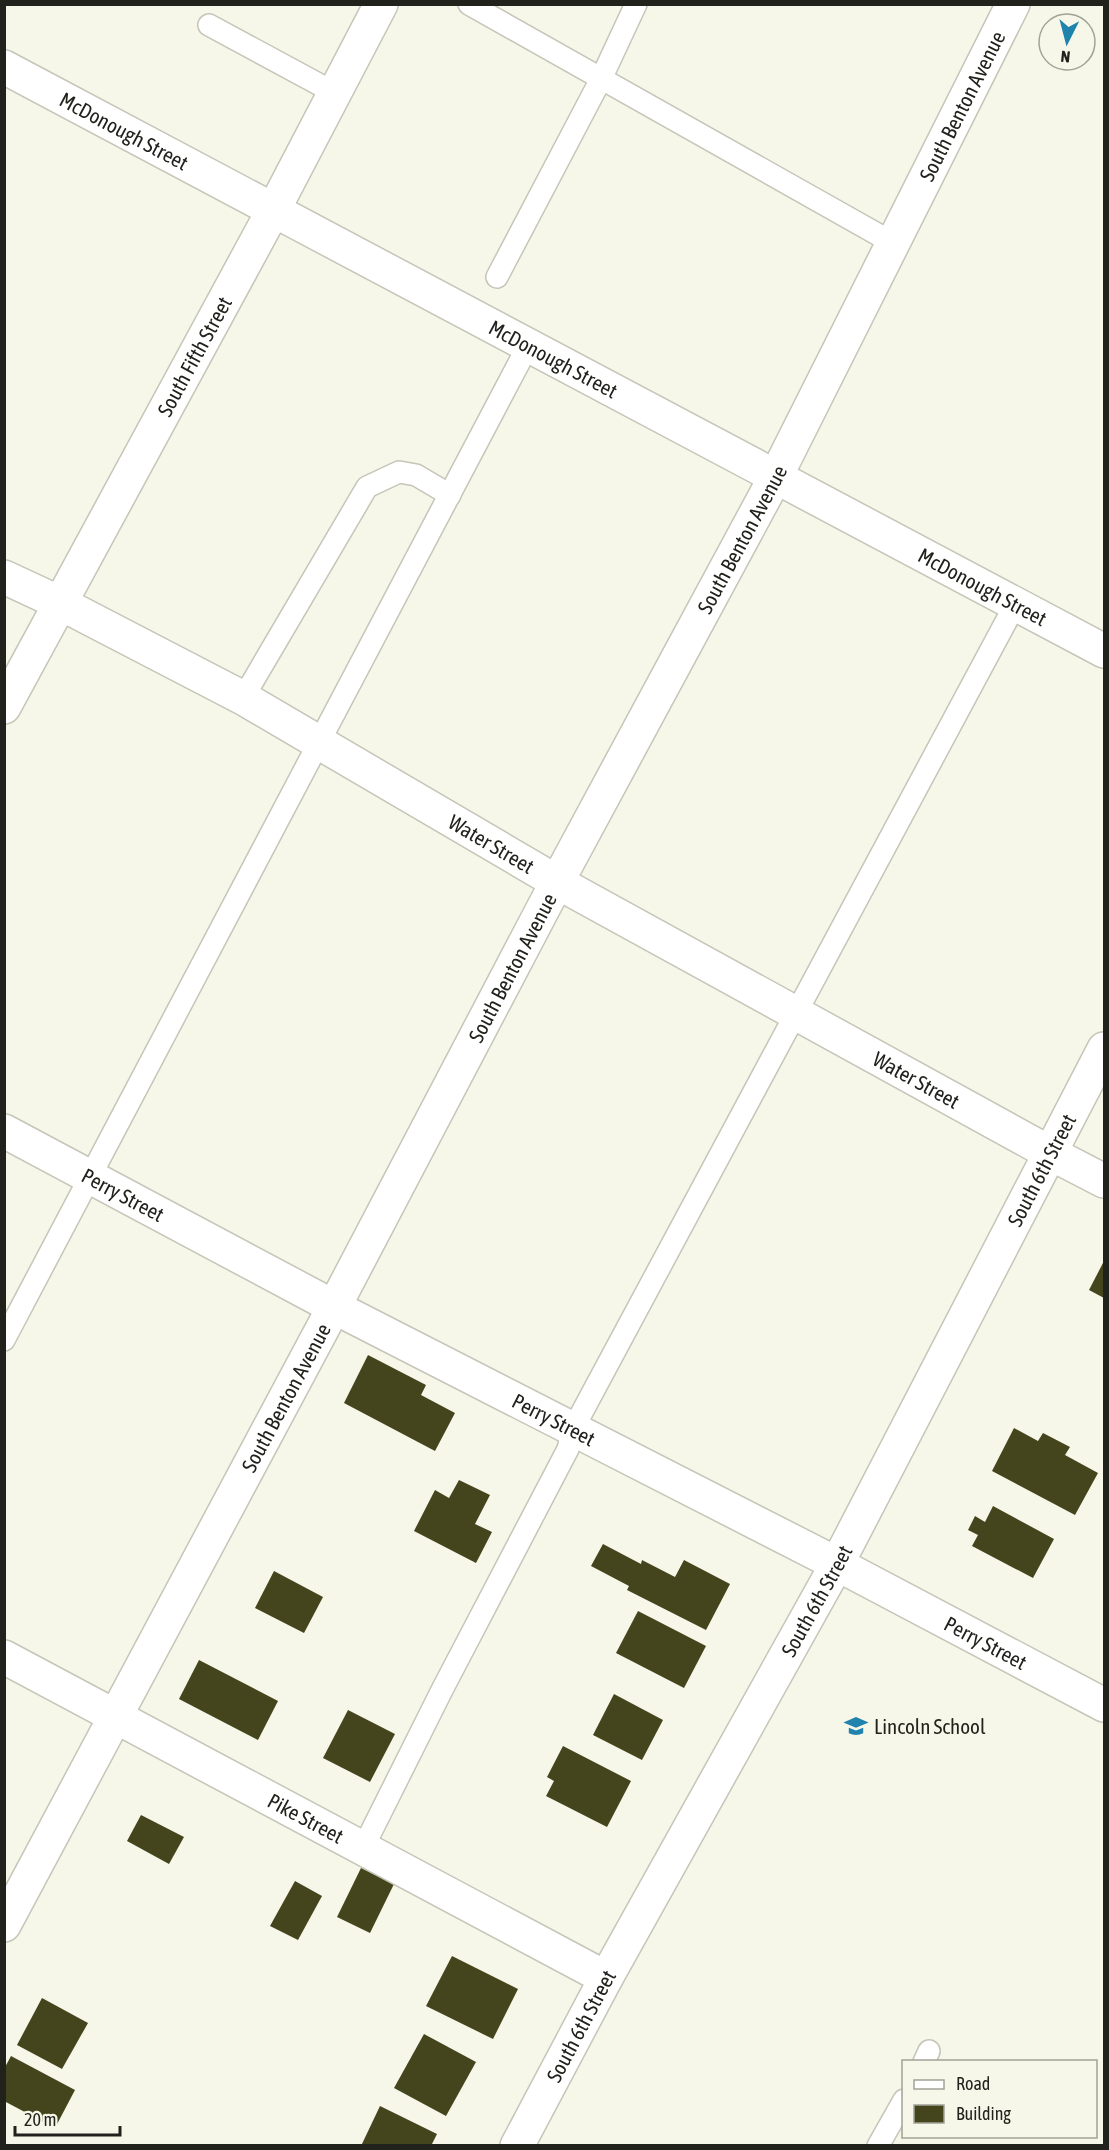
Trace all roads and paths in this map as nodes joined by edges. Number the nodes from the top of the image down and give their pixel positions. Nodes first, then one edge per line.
1 (381, 4) edge
2 (469, 4) edge
3 (636, 4) edge
4 (1013, 4) edge
5 (209, 24) dead end
6 (4, 67) edge
7 (601, 79) junction
8 (335, 93) junction
9 (274, 209) junction
10 (893, 243) junction
11 (497, 277) dead end
12 (529, 344) junction
13 (776, 476) junction
14 (450, 495) junction
15 (4, 577) edge
16 (60, 603) junction
17 (1016, 603) junction
18 (1104, 651) edge
19 (243, 698) junction
20 (4, 707) edge
21 (319, 742) junction
22 (557, 882) junction
23 (795, 1013) junction
24 (1104, 1049) edge
25 (4, 1131) edge
26 (1050, 1153) junction
27 (91, 1177) junction
28 (1104, 1181) edge
29 (334, 1307) junction
30 (4, 1340) edge
31 (573, 1429) junction
32 (837, 1564) junction
33 (4, 1657) edge
34 (1104, 1706) edge
35 (116, 1716) junction
36 (363, 1848) junction
37 (4, 1925) edge
38 (606, 1978) junction
39 (902, 2102) edge
40 (517, 2145) edge
41 (878, 2145) edge

1 - 8 street, South Fifth Street
2 - 7 lane
3 - 7 lane
4 - 10 street, South Benton Avenue
5 - 8 lane
6 - 9 street, McDonough Street
7 - 10 lane
7 - 11 lane
8 - 9 street, South Fifth Street
9 - 12 street, McDonough Street
9 - 16 street, South Fifth Street
10 - 13 street, South Benton Avenue
12 - 13 street, McDonough Street
12 - 14 lane
13 - 17 street, McDonough Street
13 - 22 street, South Benton Avenue
14 - 19 lane
14 - 21 lane
15 - 16 street, Water Street
16 - 19 street, Water Street
16 - 20 street, South Fifth Street
17 - 18 street, McDonough Street
17 - 23 lane
19 - 21 street, Water Street
21 - 22 street, Water Street
21 - 27 lane
22 - 23 street, Water Street
22 - 29 street, South Benton Avenue
23 - 26 street, Water Street
23 - 31 lane
24 - 26 street, South 6th Street
25 - 27 street, Perry Street
26 - 28 street, Water Street
26 - 32 street, South 6th Street
27 - 29 street, Perry Street
27 - 30 lane
29 - 31 street, Perry Street
29 - 35 street, South Benton Avenue
31 - 32 street, Perry Street
31 - 36 lane
32 - 34 street, Perry Street
32 - 38 street, South 6th Street
33 - 35 street, Pike Street
35 - 36 street, Pike Street
35 - 37 street, South Benton Avenue
36 - 38 street, Pike Street
38 - 40 street, South 6th Street
39 - 41 lane

